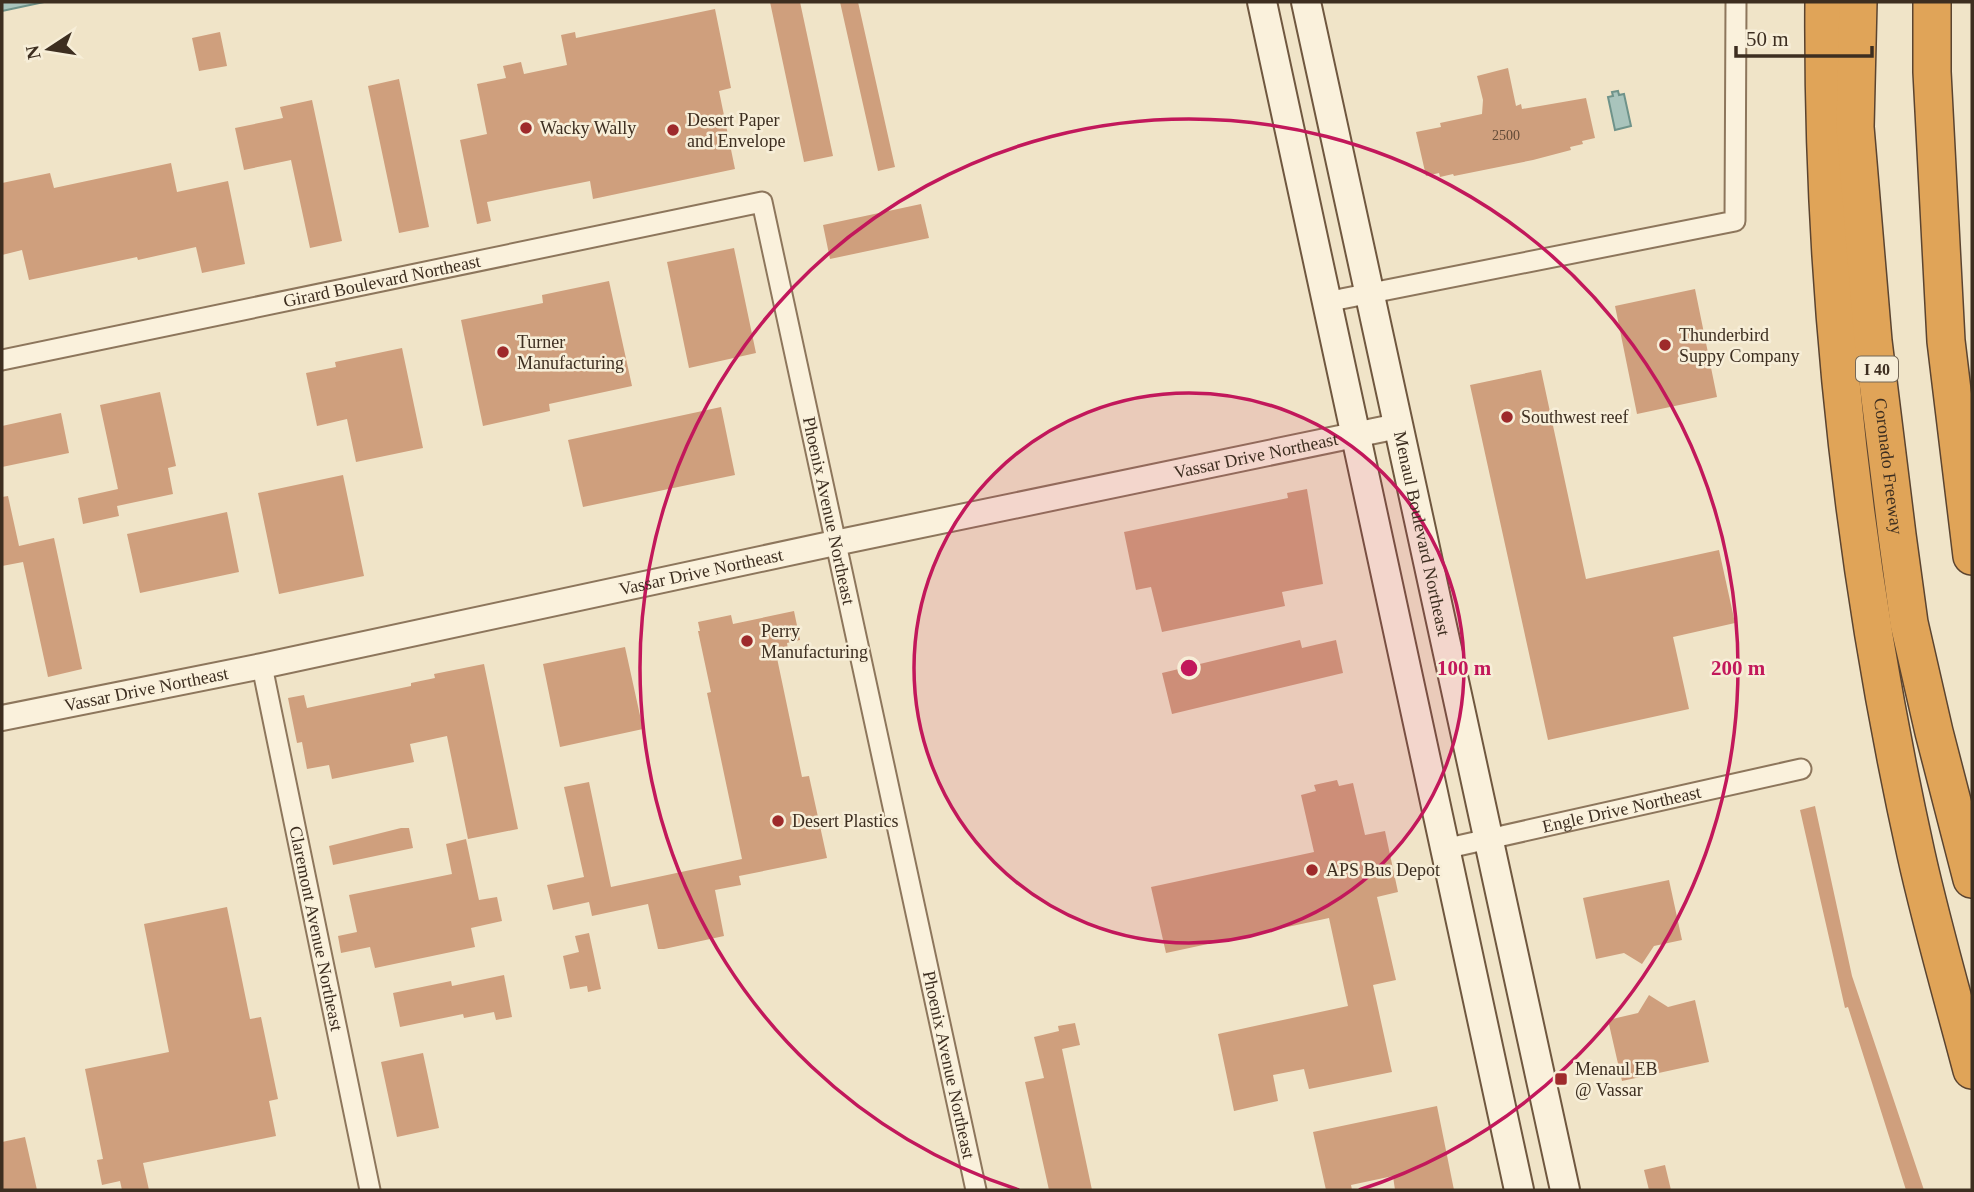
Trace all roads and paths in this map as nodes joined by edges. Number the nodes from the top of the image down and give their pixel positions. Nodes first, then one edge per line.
1 (1262, 2) edge
2 (1306, 2) edge
3 (1736, 2) edge
4 (1824, 2) edge
5 (1858, 2) edge
6 (1932, 2) edge
7 (762, 202) joint
8 (1369, 293) junction
9 (1326, 302) junction
10 (1946, 341) junction
11 (2, 360) edge
12 (1398, 426) junction
13 (1355, 436) junction
14 (1972, 443) edge
15 (835, 542) junction
16 (1972, 556) edge
17 (262, 666) junction
18 (2, 718) edge
19 (1801, 769) dead end
20 (1487, 839) junction
21 (1444, 849) junction
22 (1972, 879) edge
23 (1972, 1070) edge
24 (370, 1190) edge
25 (976, 1190) edge
26 (1519, 1190) edge
27 (1565, 1190) edge

1 - 9 main road
2 - 8 main road, Menaul Boulevard Northeast
3 - 8 street
4 - 23 highway
5 - 22 highway, Coronado Freeway / I 40
6 - 10 highway
7 - 11 street, Girard Boulevard Northeast
7 - 15 street, Phoenix Avenue Northeast
8 - 9 street
8 - 12 main road, Menaul Boulevard Northeast
9 - 13 main road
10 - 14 highway
10 - 16 highway
12 - 13 street, Vassar Drive Northeast
12 - 20 main road, Menaul Boulevard Northeast
13 - 15 street, Vassar Drive Northeast
13 - 21 main road
15 - 17 street, Vassar Drive Northeast
15 - 25 street, Phoenix Avenue Northeast
17 - 18 street, Vassar Drive Northeast
17 - 24 street, Claremont Avenue Northeast
19 - 20 street, Engle Drive Northeast
20 - 21 street, Engle Drive Northeast
20 - 27 main road, Menaul Boulevard Northeast
21 - 26 main road

